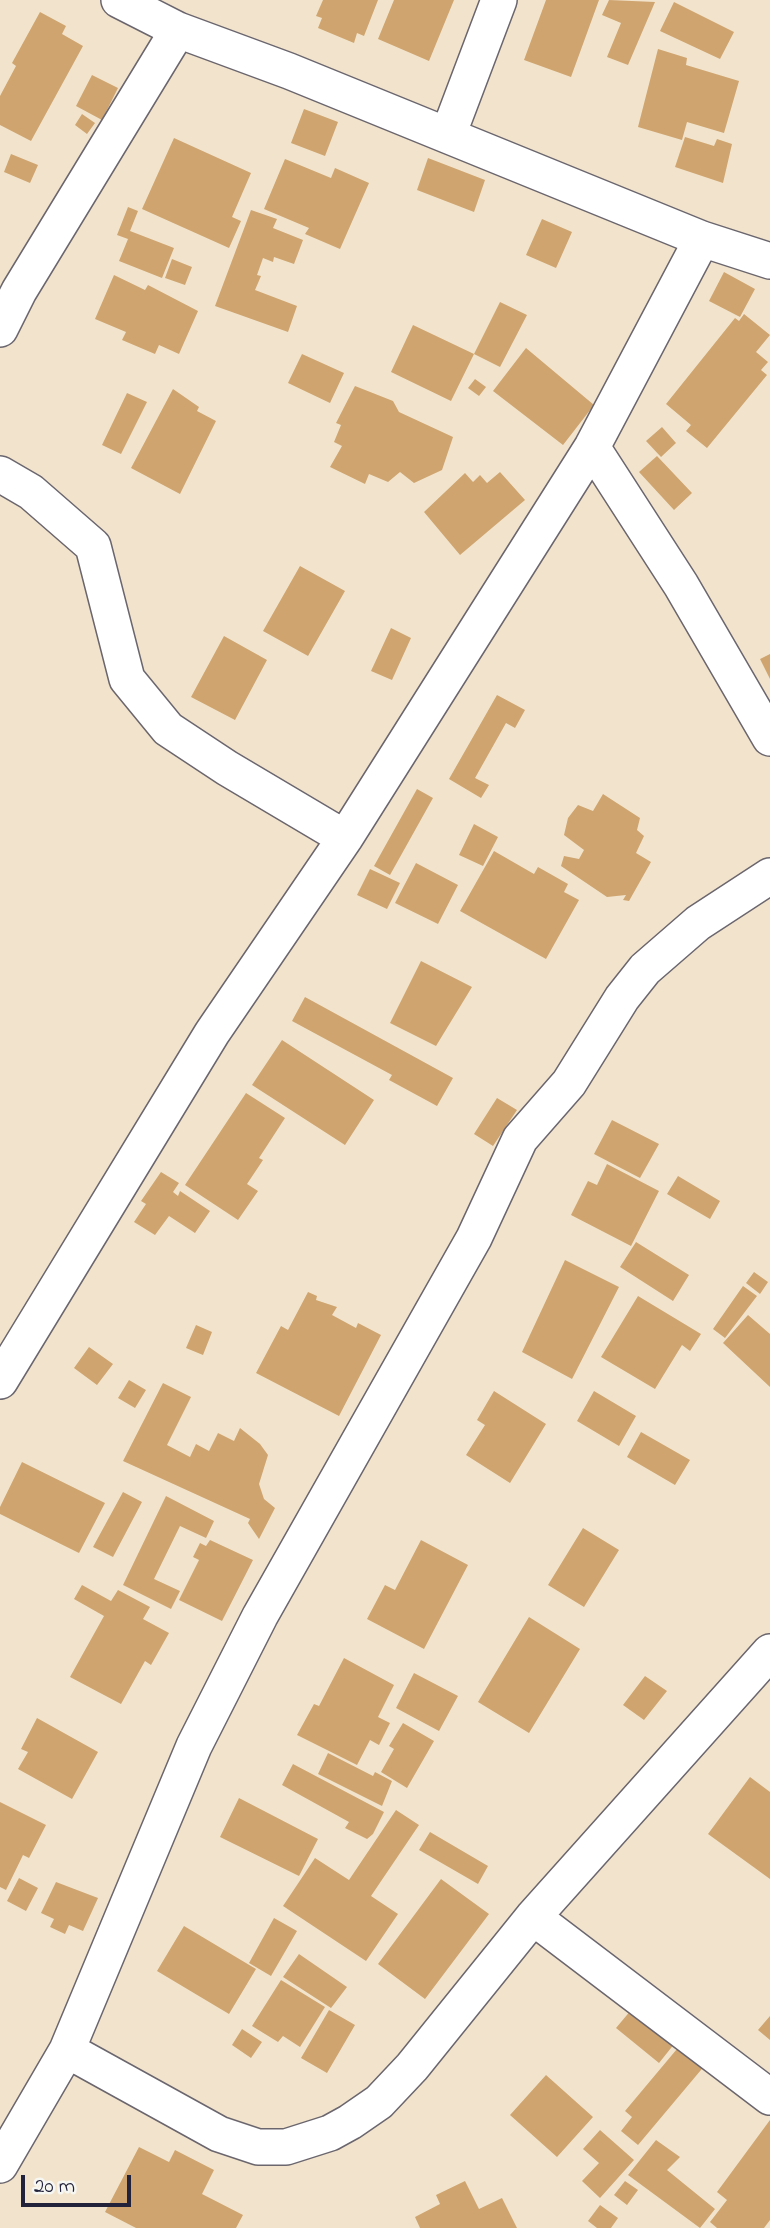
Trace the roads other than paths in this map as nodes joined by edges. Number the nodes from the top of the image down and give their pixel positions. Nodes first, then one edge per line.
1 (119, 0) edge
2 (499, 0) edge
3 (178, 30) junction
4 (448, 135) junction
5 (702, 239) junction
6 (770, 261) edge
7 (0, 329) edge
8 (592, 447) junction
9 (0, 474) edge
10 (770, 738) edge
11 (345, 838) junction
12 (770, 876) edge
13 (0, 1381) edge
14 (770, 1652) edge
15 (533, 1917) junction
16 (67, 2050) junction
17 (770, 2097) edge
18 (0, 2165) edge

1 - 3 street
2 - 4 street
3 - 4 street
3 - 7 street
4 - 5 street
5 - 6 street
5 - 8 street
8 - 10 street
8 - 11 street
9 - 11 street
11 - 13 street
12 - 16 street
14 - 15 street
15 - 16 street
15 - 17 street
16 - 18 street

